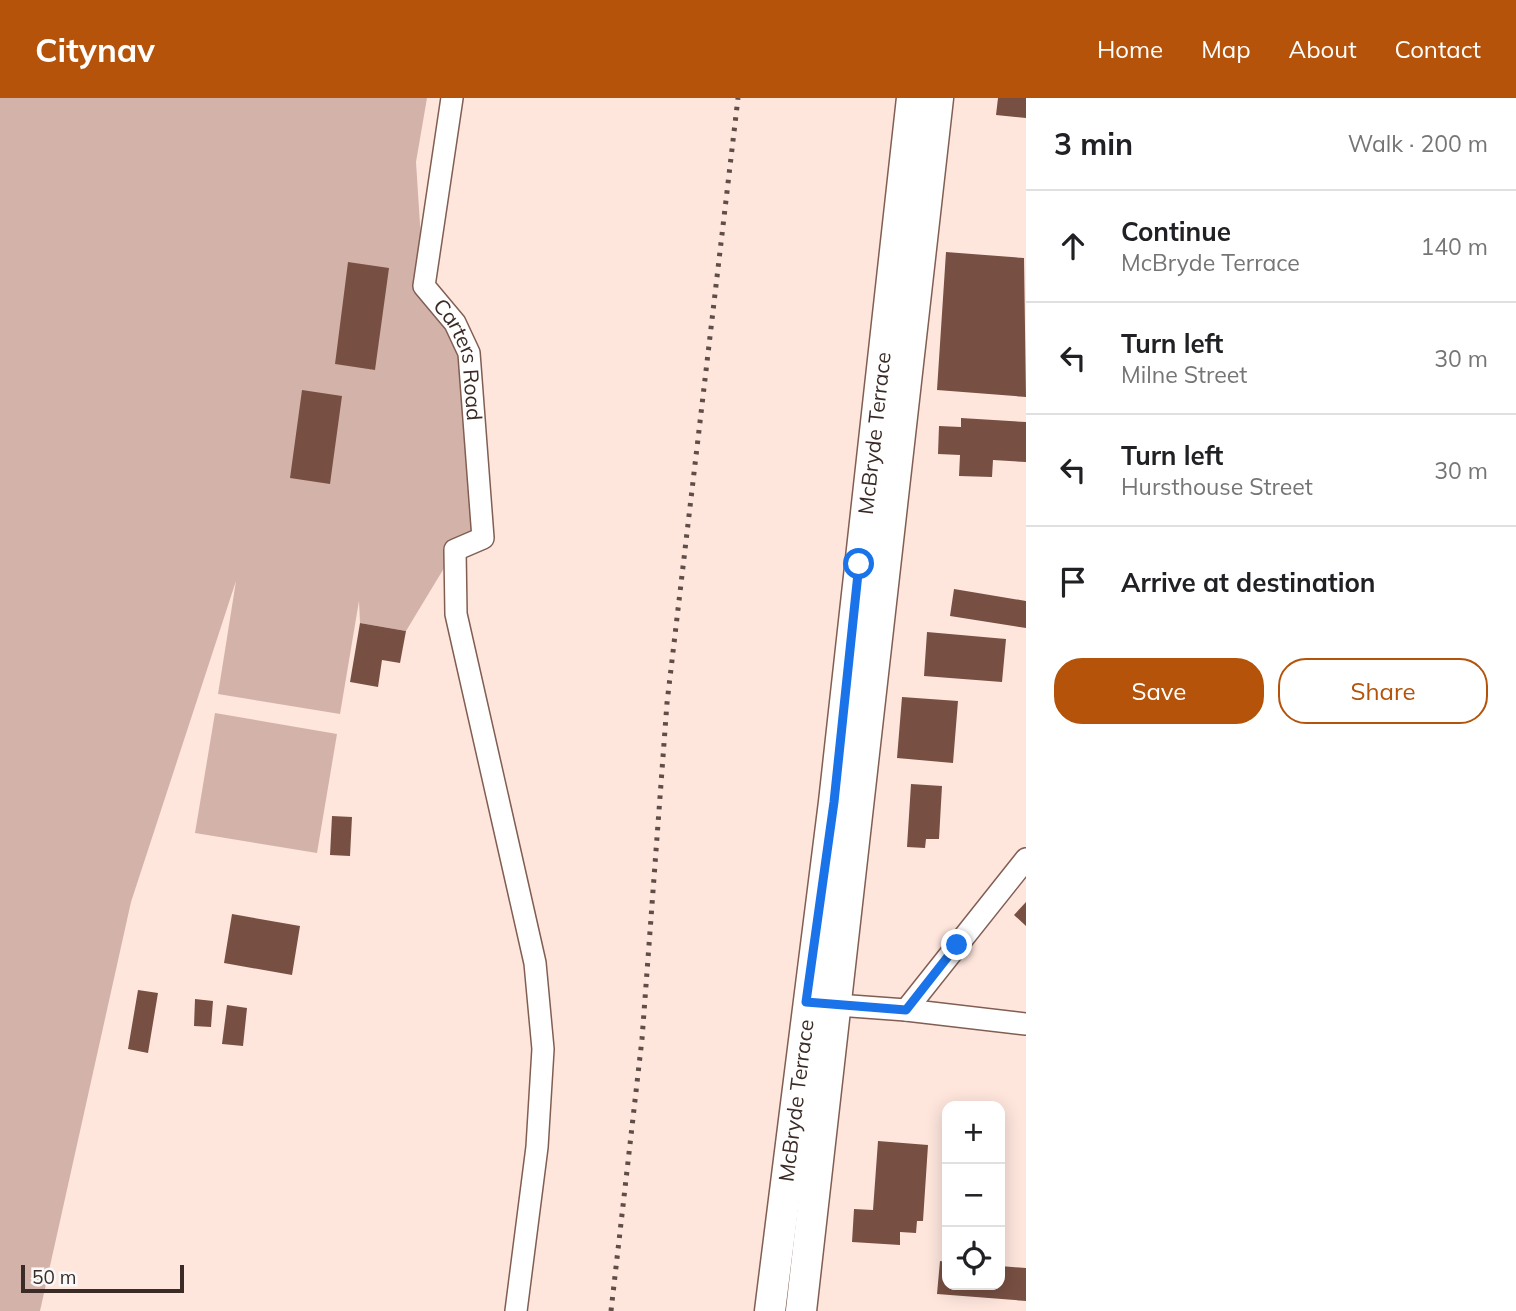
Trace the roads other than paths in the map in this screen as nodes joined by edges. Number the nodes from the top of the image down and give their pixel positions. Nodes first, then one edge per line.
1 (452, 98) edge
2 (912, 98) edge
3 (938, 98) edge
4 (1026, 859) edge
5 (806, 1002) junction
6 (838, 1006) junction
7 (906, 1010) junction
8 (1026, 1024) edge
9 (516, 1311) edge
10 (770, 1311) edge
11 (801, 1311) edge

1 - 9 street, Carters Road
2 - 5 main road, McBryde Terrace
3 - 6 main road, McBryde Terrace
4 - 7 street
5 - 6 street
5 - 10 main road, McBryde Terrace
6 - 7 street
6 - 11 main road, McBryde Terrace
7 - 8 street

